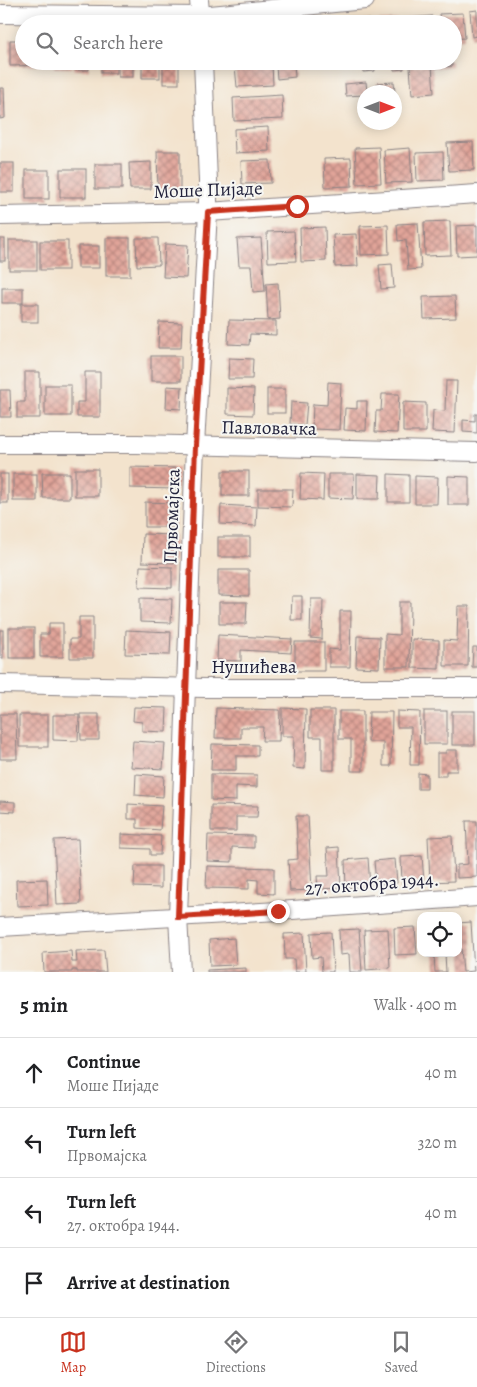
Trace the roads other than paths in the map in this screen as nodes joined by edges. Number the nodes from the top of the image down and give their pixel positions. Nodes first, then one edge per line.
1 (365, 0) edge
2 (200, 13) edge
3 (0, 14) edge
4 (202, 70) edge
5 (477, 194) edge
6 (208, 212) junction
7 (0, 216) edge
8 (0, 444) edge
9 (195, 446) junction
10 (477, 452) edge
11 (0, 684) edge
12 (186, 687) junction
13 (477, 688) edge
14 (477, 897) edge
15 (178, 917) junction
16 (0, 927) edge
17 (181, 972) edge

1 - 2 street
2 - 3 street
4 - 6 street, Првомајска
5 - 6 street, Моше Пијаде
6 - 7 street, Моше Пијаде
6 - 9 street, Првомајска
8 - 9 street, Павловачка
9 - 10 street, Павловачка
9 - 12 street, Првомајска
11 - 12 street, Нушићева
12 - 13 street, Нушићева
12 - 15 street, Првомајска
14 - 15 street, 27. октобра 1944.
15 - 16 street, 27. октобра 1944.
15 - 17 street, Првомајска

